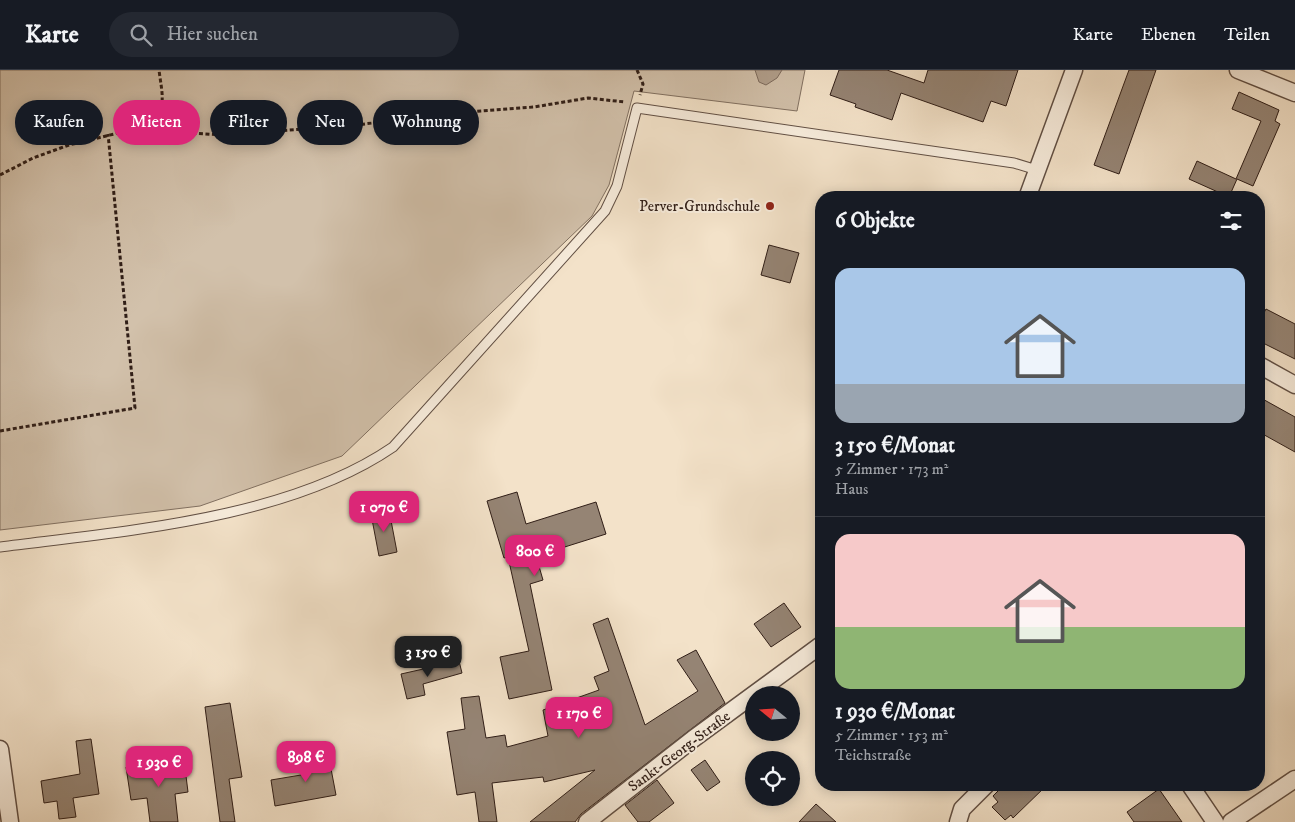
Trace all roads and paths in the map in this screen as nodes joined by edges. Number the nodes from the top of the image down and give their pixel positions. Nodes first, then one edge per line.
1 (159, 70) edge
2 (637, 70) edge
3 (1074, 70) edge
4 (1238, 70) edge
5 (1295, 93) edge
6 (163, 100) edge
7 (637, 108) junction
8 (113, 133) edge
9 (108, 134) junction
10 (200, 134) edge
11 (1037, 170) junction
12 (0, 175) edge
13 (1030, 191) edge
14 (1265, 368) edge
15 (1295, 384) edge
16 (0, 431) edge
17 (0, 547) edge
18 (815, 649) edge
19 (0, 749) edge
20 (1295, 779) edge
21 (980, 791) edge
22 (1194, 791) edge
23 (10, 822) edge
24 (587, 822) edge
25 (958, 822) edge
26 (1215, 822) edge
27 (1230, 822) edge

1 - 6 path
2 - 7 path
3 - 11 street
4 - 5 street
7 - 10 path
7 - 11 lane
7 - 17 lane
8 - 9 path
9 - 12 path
9 - 16 path
11 - 13 street
14 - 15 street
18 - 24 street, Sankt-Georg-Straße
19 - 23 street
20 - 27 street
21 - 25 street
22 - 26 street

